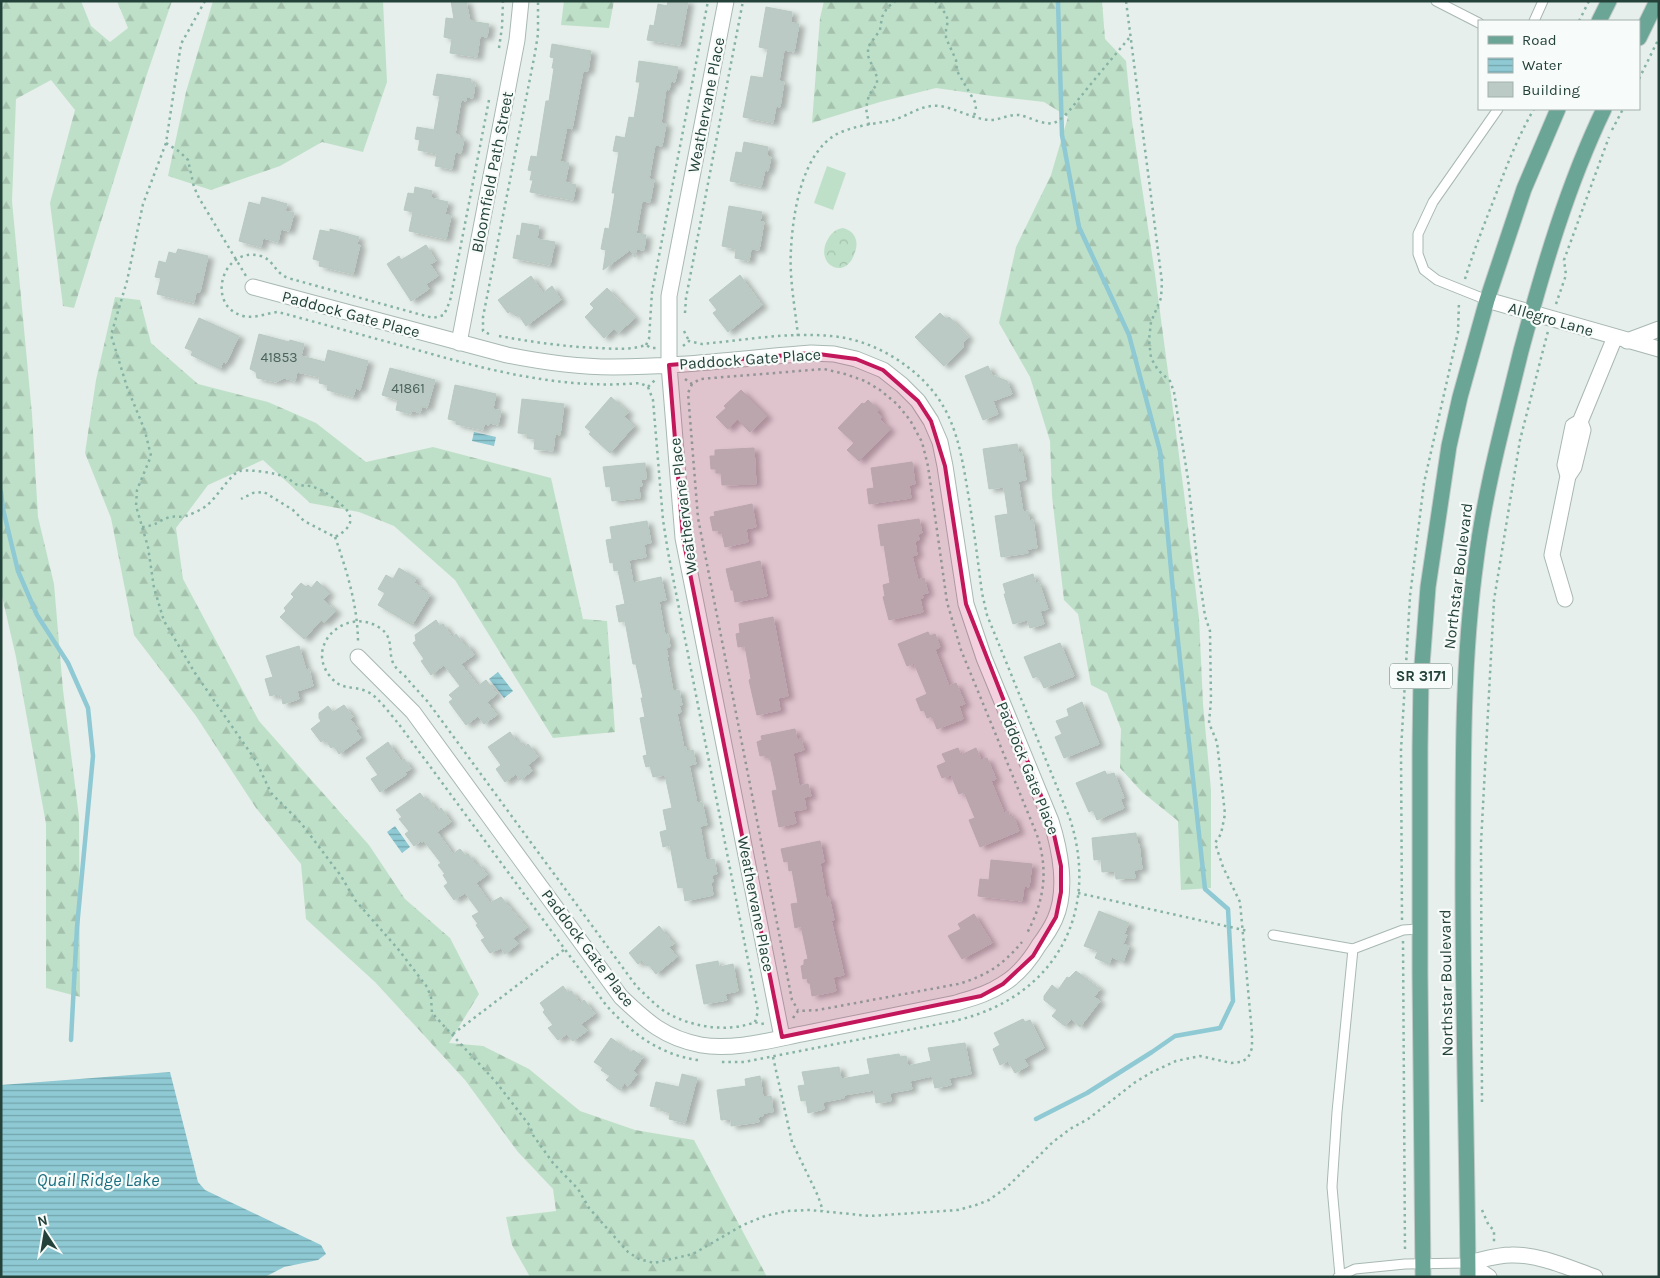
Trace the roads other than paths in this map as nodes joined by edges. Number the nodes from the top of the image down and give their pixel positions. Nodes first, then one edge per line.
1 (521, 1) edge
2 (726, 1) edge
3 (1436, 1) edge
4 (1543, 1) edge
5 (1609, 1) edge
6 (1657, 1) edge
7 (1534, 20) edge
8 (1599, 20) edge
9 (1478, 22) edge
10 (1640, 36) edge
11 (1497, 110) edge
12 (1558, 110) edge
13 (1604, 110) edge
14 (253, 287) road end
15 (1487, 300) junction
16 (1531, 314) junction
17 (1659, 329) edge
18 (1621, 339) junction
19 (459, 342) junction
20 (1659, 350) edge
21 (668, 365) junction
22 (1565, 599) dead end
23 (358, 657) road end
24 (1420, 929) junction
25 (1273, 935) dead end
26 (1353, 949) junction
27 (782, 1038) junction
28 (1423, 1270) edge
29 (1468, 1270) edge
30 (1339, 1276) edge
31 (1489, 1277) edge
32 (1595, 1277) edge

1 - 19 street, Bloomfield Path Street
2 - 21 street, Weathervane Place
3 - 9 lane
4 - 7 lane
5 - 8 main road
6 - 10 main road
11 - 15 lane
12 - 15 main road, Northstar Boulevard / SR 3171
13 - 16 main road, Northstar Boulevard / SR 3171
14 - 19 street, Paddock Gate Place
15 - 16 street, Allegro Lane
15 - 24 main road, Northstar Boulevard / SR 3171
16 - 18 street, Allegro Lane
16 - 29 main road, Northstar Boulevard / SR 3171
17 - 18 street
18 - 20 street, Allegro Lane
18 - 22 street, Allegro Lane
19 - 21 street, Paddock Gate Place
21 - 27 street, Weathervane Place
21 - 27 street, Paddock Gate Place
23 - 27 street, Paddock Gate Place
24 - 26 lane
24 - 28 main road, Northstar Boulevard / SR 3171
25 - 26 lane
26 - 30 lane
28 - 29 lane
28 - 30 lane
29 - 31 street
29 - 32 street

